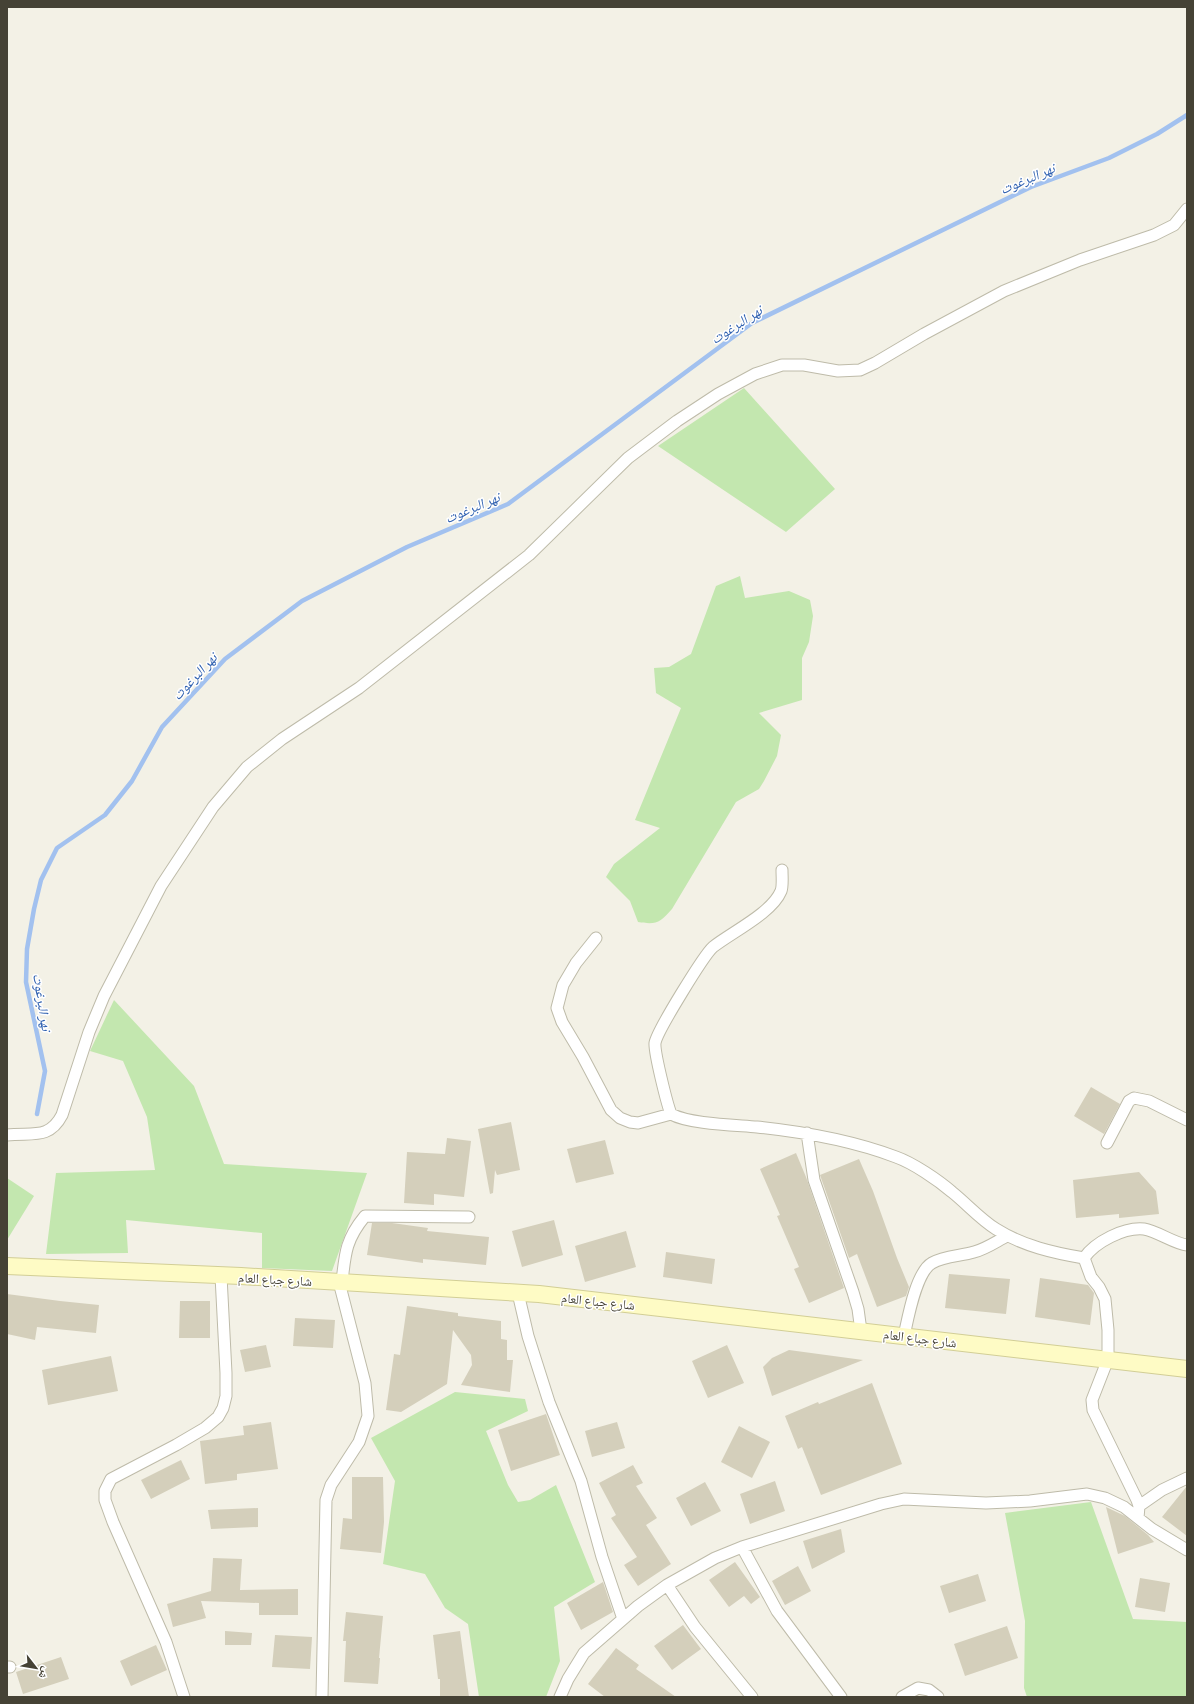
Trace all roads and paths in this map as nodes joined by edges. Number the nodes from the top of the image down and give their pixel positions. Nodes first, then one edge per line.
1 (1187, 209) edge
2 (782, 870) dead end
3 (596, 938) dead end
4 (671, 1114) junction
5 (1187, 1120) edge
6 (807, 1133) junction
7 (7, 1135) edge
8 (1107, 1142) dead end
9 (469, 1217) dead end
10 (1007, 1236) junction
11 (1187, 1246) edge
12 (1084, 1258) junction
13 (7, 1266) edge
14 (221, 1276) junction
15 (341, 1282) junction
16 (518, 1293) junction
17 (861, 1331) junction
18 (904, 1336) junction
19 (1108, 1359) junction
20 (1187, 1369) edge
21 (1187, 1478) edge
22 (1139, 1506) junction
23 (1138, 1518) junction
24 (742, 1547) junction
25 (1187, 1550) edge
26 (667, 1585) junction
27 (623, 1618) junction
28 (184, 1697) edge
29 (322, 1697) edge
30 (560, 1697) edge
31 (752, 1697) edge
32 (840, 1697) edge
33 (902, 1697) edge
34 (938, 1697) edge

1 - 7 street
2 - 4 street
3 - 4 street
4 - 6 street
5 - 8 street
6 - 10 street
6 - 17 street
9 - 15 street
10 - 12 street
10 - 18 street
11 - 12 street
12 - 19 street
13 - 14 main road, شارع جباع العام
14 - 15 main road, شارع جباع العام
14 - 28 street
15 - 16 main road, شارع جباع العام
15 - 29 street
16 - 17 main road, شارع جباع العام
16 - 27 street
17 - 18 main road, شارع جباع العام
18 - 19 main road, شارع جباع العام
19 - 20 main road, شارع جباع العام
19 - 22 street
21 - 22 street
22 - 23 street
23 - 24 street
23 - 25 street
24 - 26 street
24 - 32 street
26 - 27 street
26 - 31 street
27 - 30 street
33 - 34 street

